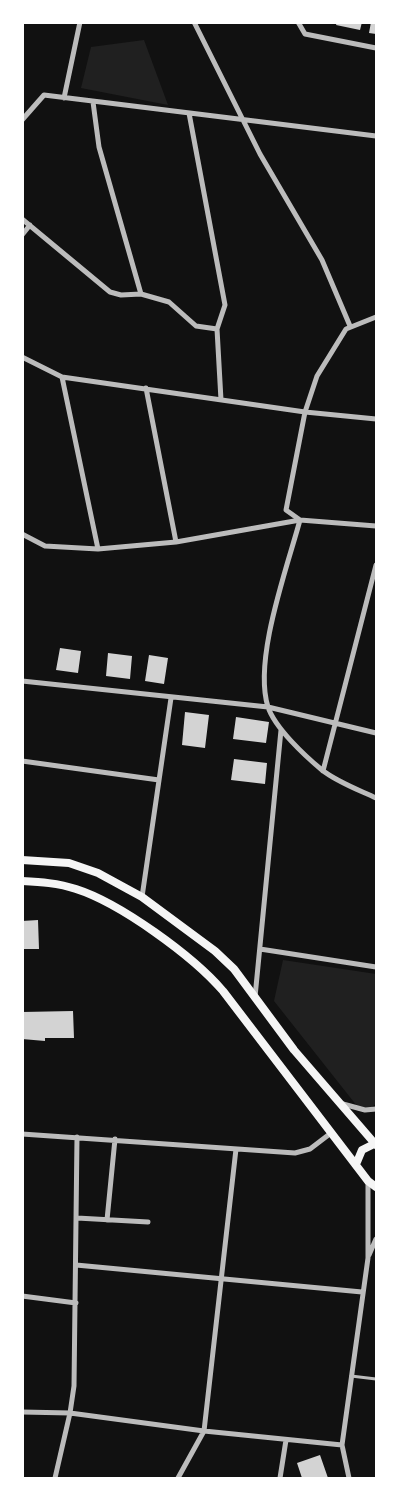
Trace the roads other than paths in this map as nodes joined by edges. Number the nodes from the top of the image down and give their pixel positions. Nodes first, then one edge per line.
1 (80, 22) edge
2 (194, 22) edge
3 (298, 22) edge
4 (376, 48) edge
5 (64, 98) junction
6 (93, 102) junction
7 (190, 113) junction
8 (22, 120) edge
9 (245, 120) junction
10 (376, 136) edge
11 (22, 219) edge
12 (30, 225) junction
13 (22, 235) edge
14 (141, 294) junction
15 (376, 317) edge
16 (350, 326) junction
17 (217, 329) junction
18 (22, 357) edge
19 (62, 377) junction
20 (146, 388) junction
21 (221, 400) junction
22 (305, 412) junction
23 (376, 419) edge
24 (300, 520) junction
25 (376, 526) edge
26 (22, 534) edge
27 (176, 542) junction
28 (98, 549) junction
29 (376, 566) edge
30 (22, 681) edge
31 (171, 698) junction
32 (268, 707) junction
33 (336, 723) junction
34 (281, 730) junction
35 (376, 733) edge
36 (22, 761) edge
37 (323, 771) junction
38 (159, 780) junction
39 (376, 798) edge
40 (22, 860) edge
41 (22, 881) edge
42 (142, 897) junction
43 (260, 949) junction
44 (376, 967) edge
45 (255, 998) junction
46 (337, 1102) junction
47 (376, 1109) edge
48 (331, 1133) junction
49 (22, 1134) edge
50 (77, 1137) junction
51 (115, 1139) junction
52 (376, 1142) edge
53 (236, 1149) junction
54 (356, 1162) junction
55 (372, 1181) edge
56 (376, 1187) edge
57 (77, 1218) junction
58 (107, 1220) junction
59 (148, 1222) dead end
60 (376, 1239) edge
61 (368, 1258) junction
62 (76, 1266) junction
63 (221, 1279) junction
64 (362, 1292) junction
65 (22, 1296) edge
66 (76, 1303) junction
67 (351, 1376) junction
68 (376, 1379) edge
69 (22, 1412) edge
70 (70, 1413) junction
71 (204, 1432) junction
72 (286, 1440) junction
73 (342, 1445) junction
74 (55, 1478) edge
75 (178, 1478) edge
76 (280, 1478) edge
77 (349, 1478) edge

1 - 5 street
2 - 9 street
3 - 4 street
5 - 6 street
5 - 8 street
6 - 7 street
6 - 14 street
7 - 9 street
7 - 17 street
9 - 10 street
9 - 16 street
11 - 12 street
12 - 13 street
12 - 14 street
14 - 17 street
15 - 16 street
16 - 22 street
17 - 21 street
18 - 19 street
19 - 20 street
19 - 28 street
20 - 21 street
20 - 27 street
21 - 22 street
22 - 23 street
22 - 24 street
24 - 25 street
24 - 27 street
24 - 32 street
26 - 28 street
27 - 28 street
29 - 33 street
30 - 31 street
31 - 32 street
31 - 38 street
32 - 33 street
32 - 34 street
33 - 35 street
33 - 37 street
34 - 37 street
34 - 43 street
36 - 38 street
37 - 39 street
38 - 42 street
40 - 42 main road
41 - 48 main road
42 - 45 main road
43 - 44 street
43 - 45 street
45 - 46 main road
46 - 47 street
46 - 52 main road
48 - 53 street
48 - 54 main road
49 - 50 street
50 - 51 street
50 - 57 street
51 - 53 street
51 - 58 street
52 - 54 main road
53 - 63 street
54 - 55 main road
55 - 56 main road
55 - 61 street
57 - 58 street
57 - 62 street
58 - 59 street
60 - 61 street
61 - 64 street
62 - 63 street
62 - 66 street
63 - 64 street
63 - 71 street
64 - 67 street
65 - 66 street
66 - 70 street
67 - 68 lane
67 - 73 street
69 - 70 street
70 - 71 street
70 - 74 street
71 - 72 street
71 - 75 street
72 - 73 street
72 - 76 street
73 - 77 street

